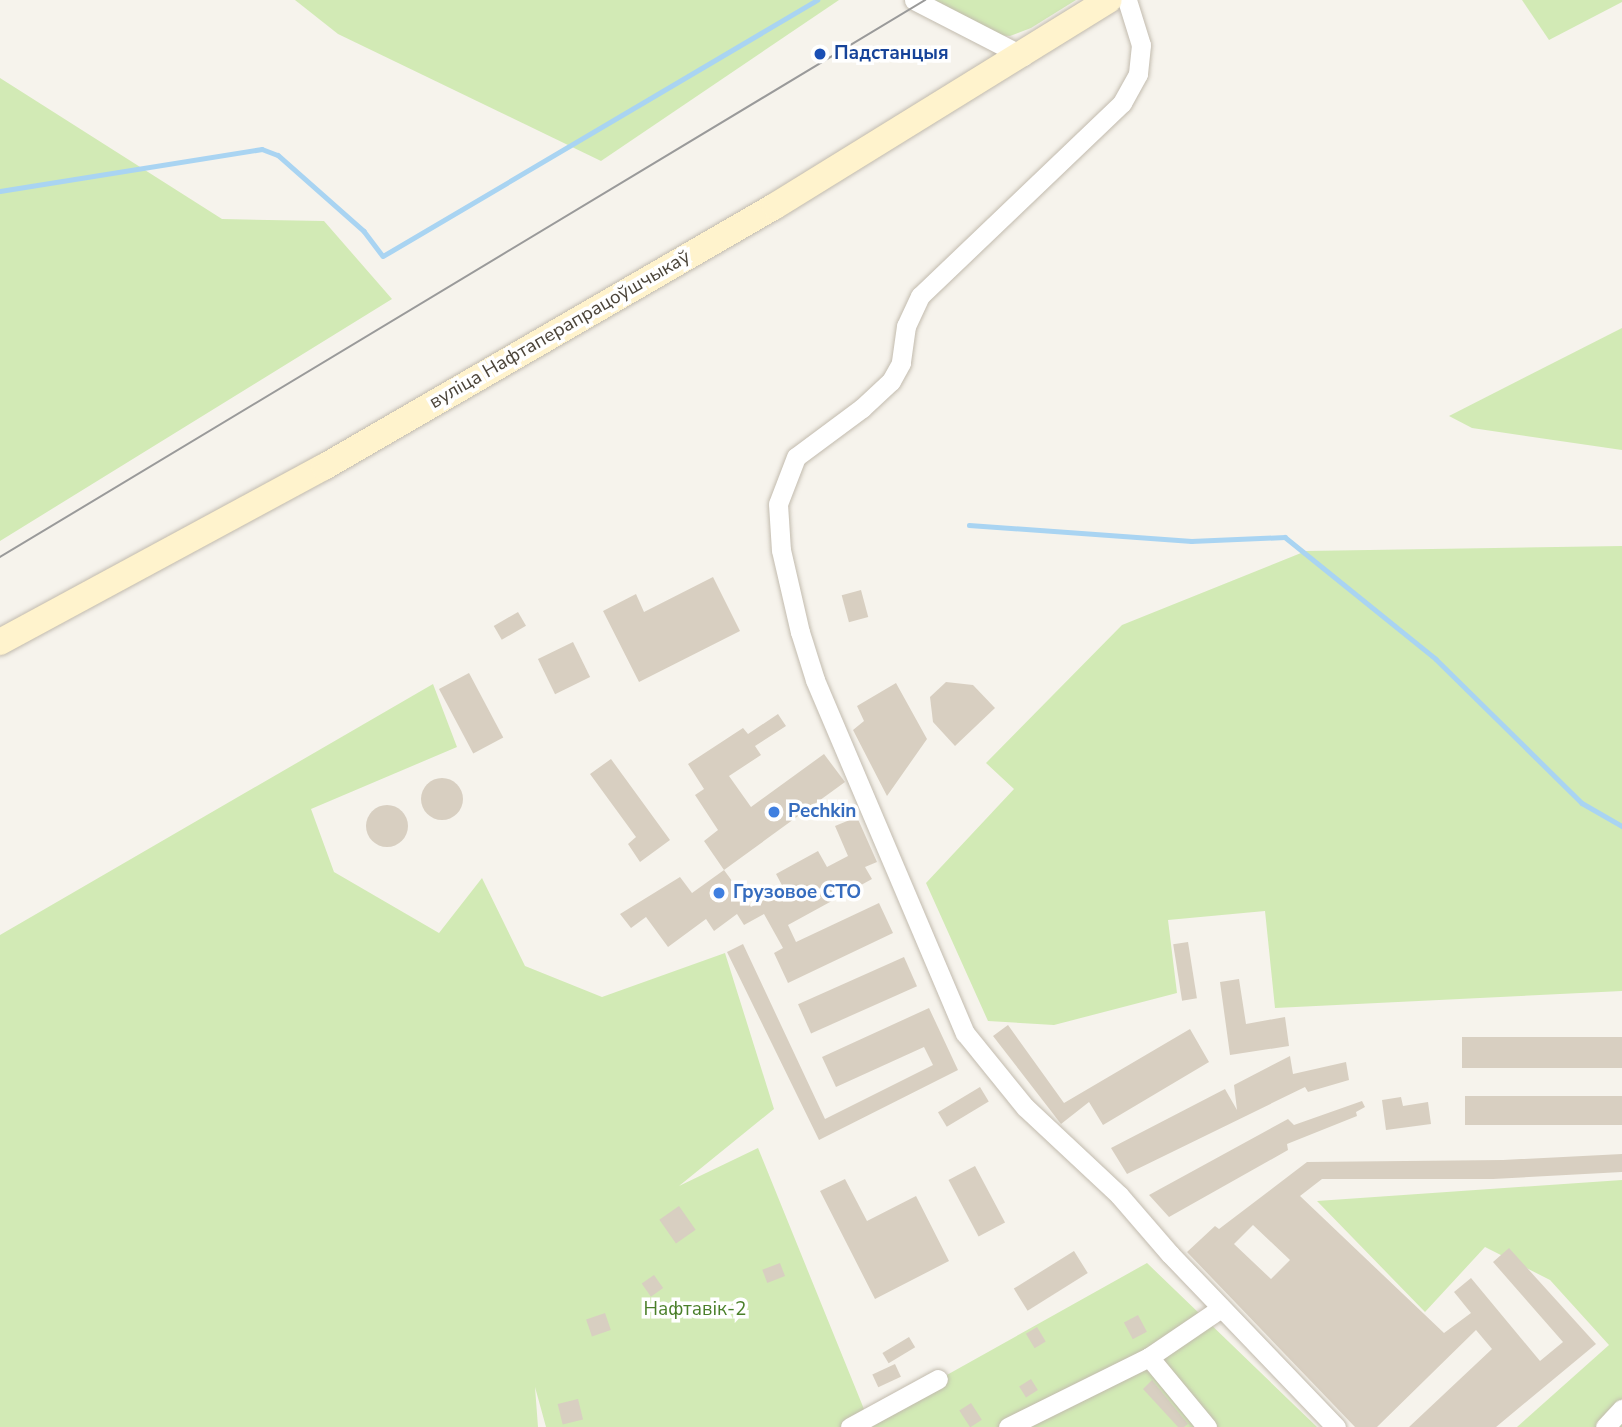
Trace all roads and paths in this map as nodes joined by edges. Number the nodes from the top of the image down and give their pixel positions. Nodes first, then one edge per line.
1 (914, 0) edge
2 (1109, 0) edge
3 (1126, 0) edge
4 (1023, 55) junction
5 (0, 642) edge
6 (1221, 1308) junction
7 (1149, 1357) junction
8 (938, 1379) dead end
9 (1622, 1409) edge
10 (1034, 1421) edge
11 (850, 1427) edge
12 (1008, 1427) edge
13 (1207, 1427) edge
14 (1336, 1427) edge
15 (1605, 1427) edge

1 - 4 street
2 - 4 main road, вуліца Нафтаперапрацоўшчыкаў
3 - 6 street
4 - 5 main road, вуліца Нафтаперапрацоўшчыкаў
6 - 7 street
6 - 14 street
7 - 10 street
7 - 13 street
8 - 11 street
9 - 15 street
10 - 12 street

